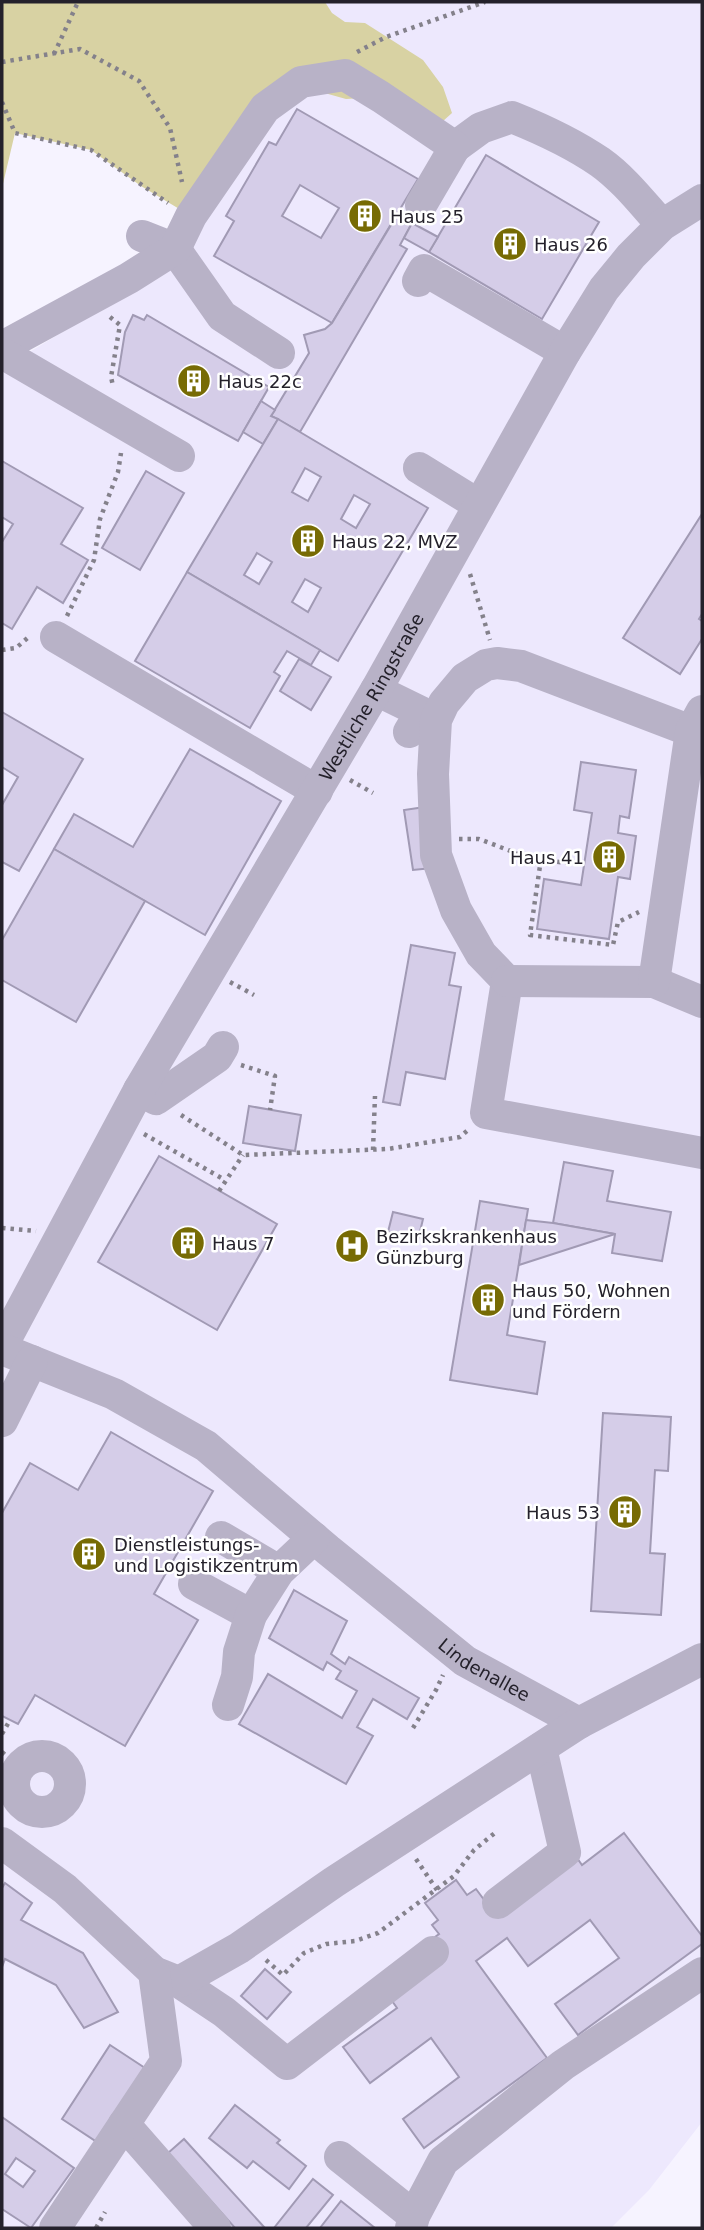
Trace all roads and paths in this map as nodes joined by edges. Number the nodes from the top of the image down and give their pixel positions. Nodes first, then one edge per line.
1 (78, 2) edge
2 (485, 2) edge
3 (54, 54) junction
4 (350, 56) dead end
5 (2, 62) edge
6 (2, 102) edge
7 (455, 148) junction
8 (702, 201) edge
9 (421, 205) dead end
10 (191, 216) junction
11 (662, 225) junction
12 (142, 236) dead end
13 (176, 250) junction
14 (418, 281) dead end
15 (87, 299) junction
16 (2, 346) edge
17 (565, 352) junction
18 (2, 353) edge
19 (279, 353) dead end
20 (119, 422) junction
21 (179, 456) dead end
22 (419, 468) dead end
23 (480, 505) junction
24 (462, 536) junction
25 (56, 637) joint
26 (497, 663) junction
27 (376, 690) junction
28 (698, 726) edge
29 (409, 732) dead end
30 (317, 790) junction
31 (436, 842) junction
32 (541, 859) junction
33 (566, 863) dead end
34 (644, 902) dead end
35 (507, 981) junction
36 (654, 982) junction
37 (702, 1002) edge
38 (167, 1043) junction
39 (220, 1052) junction
40 (148, 1094) junction
41 (375, 1096) dead end
42 (270, 1110) dead end
43 (486, 1113) junction
44 (123, 1121) junction
45 (373, 1150) junction
46 (702, 1153) edge
47 (243, 1155) junction
48 (225, 1181) junction
49 (219, 1191) dead end
50 (71, 1219) joint
51 (2, 1347) edge
52 (32, 1361) junction
53 (2, 1421) edge
54 (221, 1537) dead end
55 (314, 1538) junction
56 (279, 1571) junction
57 (194, 1584) dead end
58 (251, 1615) junction
59 (453, 1651) junction
60 (702, 1658) edge
61 (228, 1705) dead end
62 (10, 1720) dead end
63 (579, 1723) junction
64 (412, 1728) dead end
65 (2, 1734) edge
66 (541, 1748) junction
67 (10, 1760) edge
68 (11, 1809) edge
69 (496, 1832) dead end
70 (401, 1839) junction
71 (2, 1843) edge
72 (438, 1891) junction
73 (498, 1903) dead end
74 (247, 1942) junction
75 (433, 1952) dead end
76 (167, 1977) junction
77 (698, 1986) edge
78 (124, 2124) junction
79 (340, 2157) dead end
80 (105, 2212) dead end
81 (413, 2222) edge
82 (55, 2228) edge
83 (96, 2228) edge
84 (215, 2228) edge

1 - 3 path
2 - 4 path
3 - 5 path
3 - 10 path
6 - 10 path
7 - 9 street
7 - 10 street
7 - 11 street
8 - 11 street, Westliche Ringstraße
10 - 13 street
11 - 17 street, Westliche Ringstraße
12 - 13 street
13 - 15 street
13 - 19 street
14 - 17 street
15 - 16 street
15 - 20 path
17 - 23 street, Westliche Ringstraße
18 - 20 street
20 - 21 street
20 - 25 path
22 - 23 street
23 - 24 street, Westliche Ringstraße
24 - 26 path
24 - 27 street, Westliche Ringstraße
25 - 30 street
26 - 28 street
26 - 31 street
27 - 29 street
27 - 30 street, Westliche Ringstraße
28 - 36 street
30 - 38 street, Westliche Ringstraße
31 - 32 path
31 - 35 street
32 - 33 path
32 - 34 path
35 - 36 street
35 - 43 street
36 - 37 street
38 - 39 street
38 - 40 street, Westliche Ringstraße
39 - 40 street
39 - 42 path
40 - 44 street, Westliche Ringstraße
40 - 47 path
41 - 45 path
43 - 45 path
43 - 46 street
44 - 48 path
44 - 50 street, Westliche Ringstraße
45 - 47 path
47 - 48 path
48 - 49 path
50 - 51 street, Lindenallee
51 - 52 street, Lindenallee
52 - 53 street
52 - 55 street, Lindenallee
54 - 56 street
55 - 56 street
55 - 59 street, Lindenallee
56 - 58 street
57 - 58 street
58 - 61 street
59 - 63 street, Lindenallee
59 - 64 path
60 - 63 street
62 - 65 path
63 - 66 street
66 - 70 street
66 - 73 street
67 - 68 street
67 - 68 street
69 - 72 path
70 - 72 path
70 - 74 street
71 - 76 street
72 - 74 path
74 - 76 street
75 - 76 street
76 - 78 street
77 - 81 street
78 - 82 street
78 - 84 street
79 - 81 street
80 - 83 path

